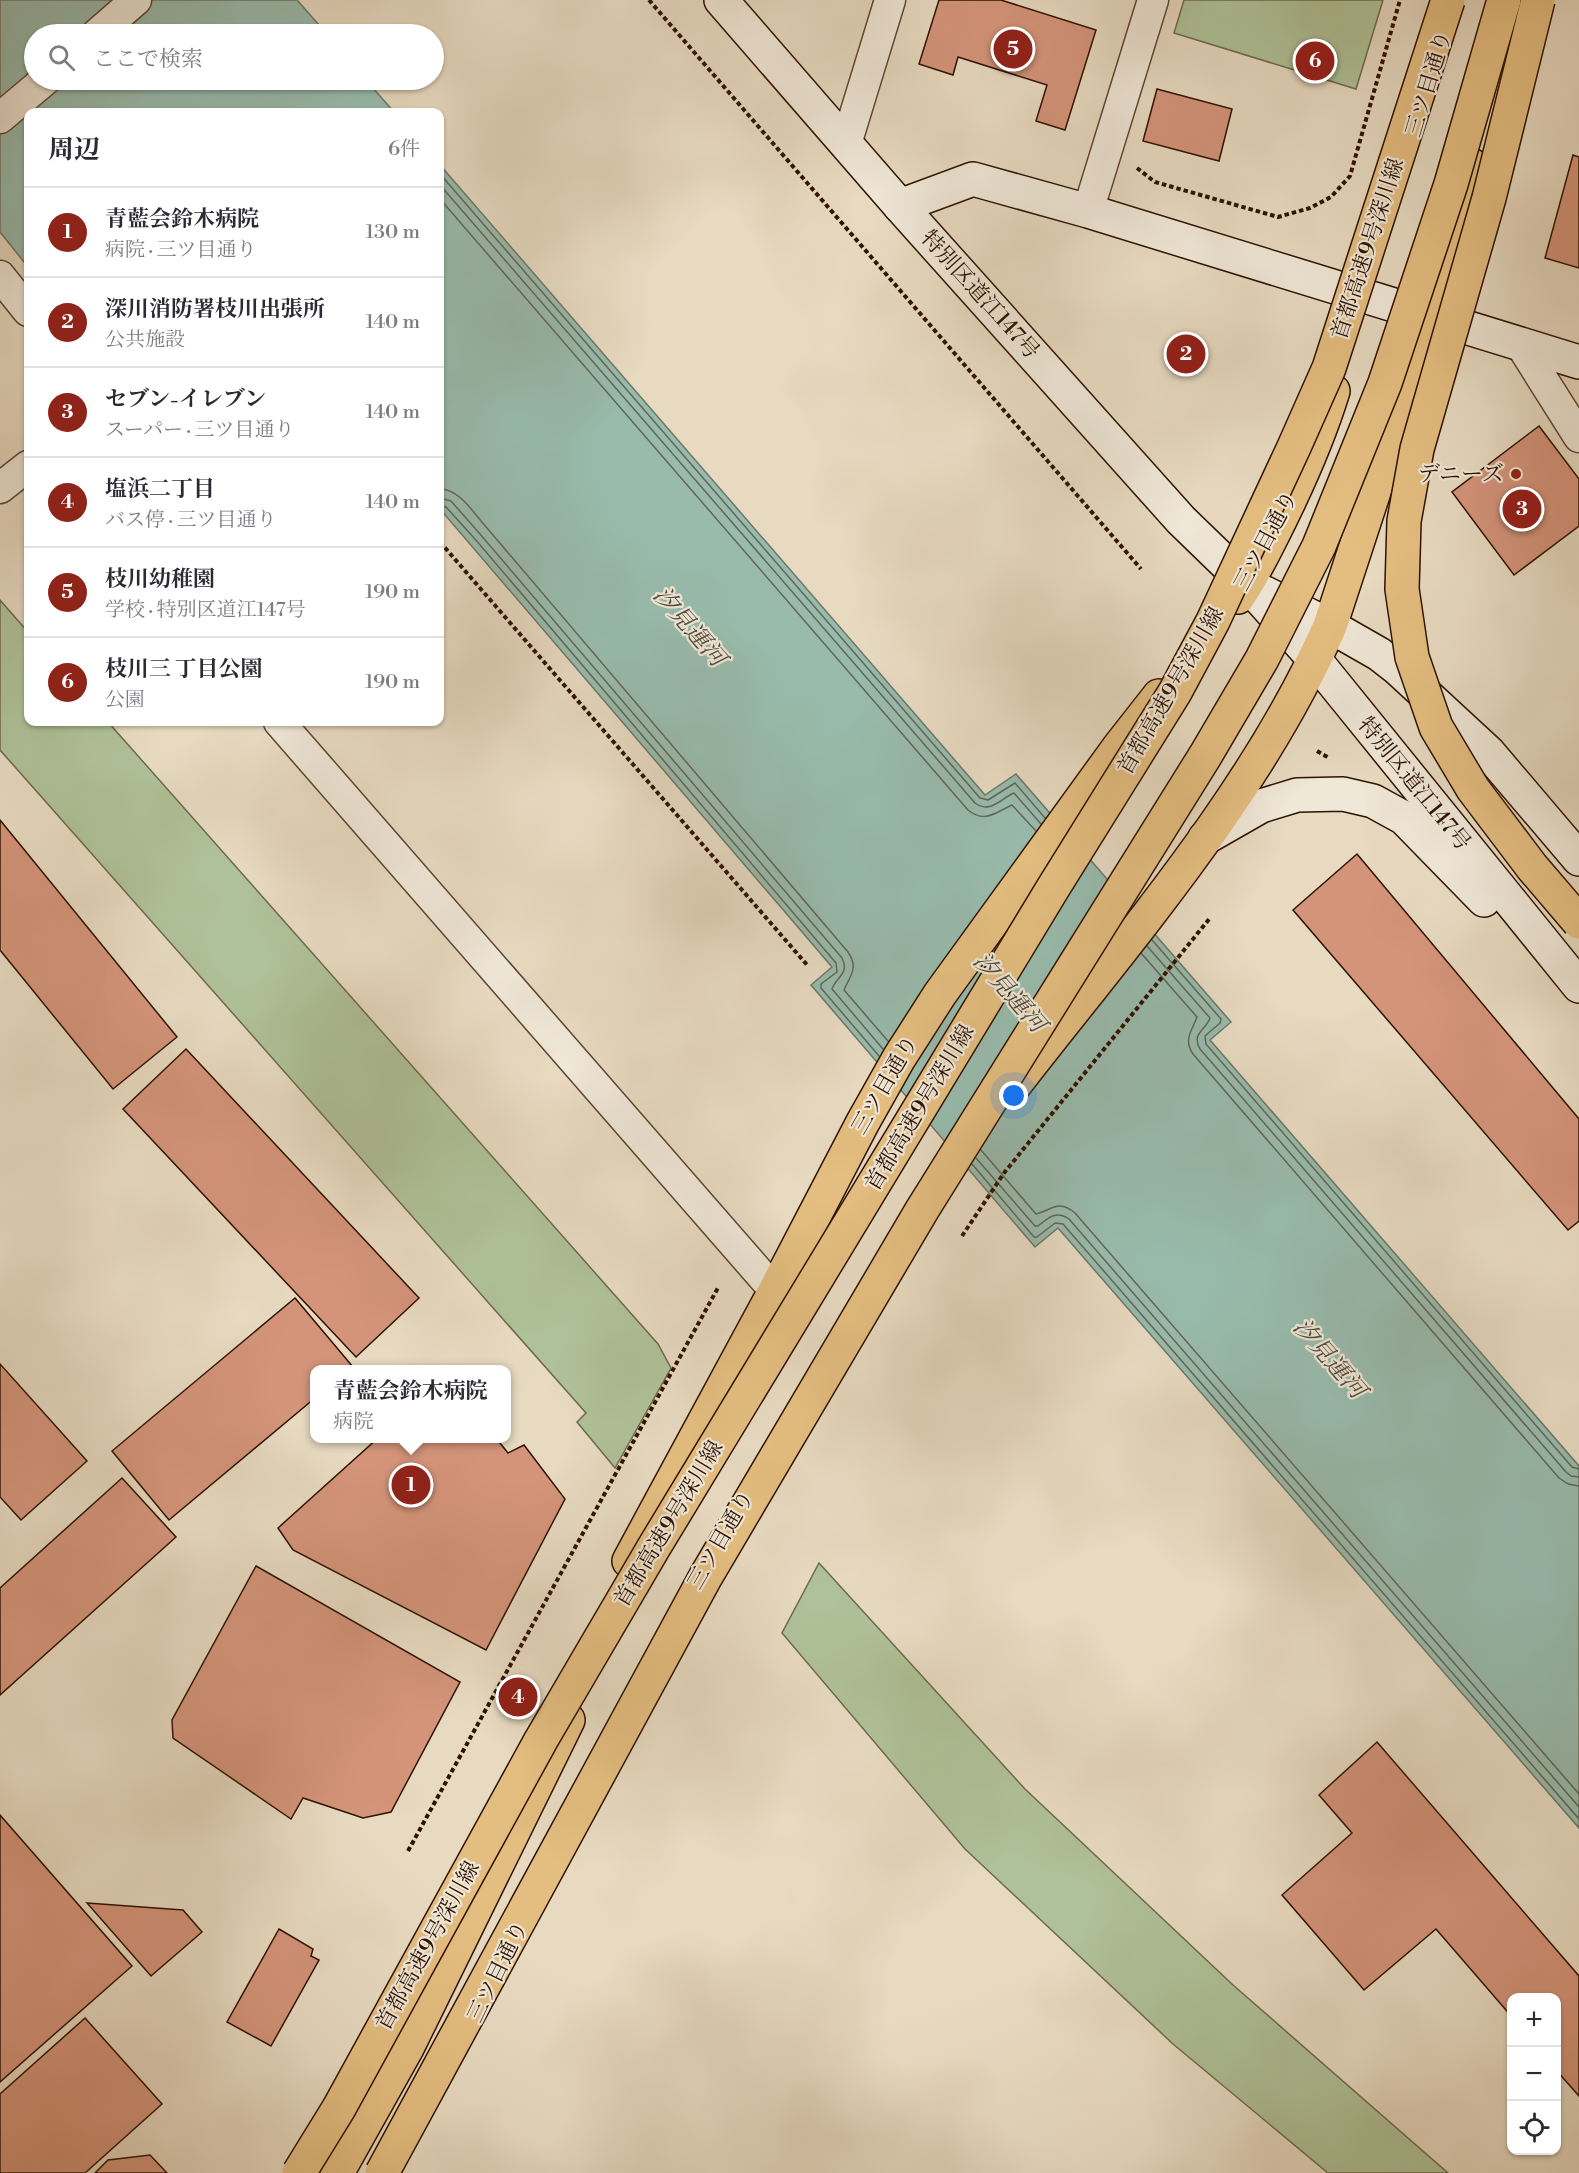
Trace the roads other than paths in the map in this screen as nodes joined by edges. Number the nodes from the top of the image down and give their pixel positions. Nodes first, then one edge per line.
1 (136, 0) edge
2 (721, 0) edge
3 (890, 0) edge
4 (1153, 0) edge
5 (1448, 0) edge
6 (1455, 0) edge
7 (1504, 0) edge
8 (1521, 0) edge
9 (1538, 0) edge
10 (108, 24) edge
11 (33, 90) edge
12 (0, 118) edge
13 (846, 144) junction
14 (900, 206) junction
15 (1088, 211) junction
16 (0, 276) edge
17 (1364, 296) junction
18 (24, 306) edge
19 (1429, 316) junction
20 (1521, 345) junction
21 (1579, 362) edge
22 (1579, 437) edge
23 (24, 469) edge
24 (0, 488) edge
25 (1247, 584) junction
26 (1330, 626) junction
27 (1315, 660) junction
28 (282, 726) edge
29 (1205, 838) junction
30 (1579, 859) edge
31 (1579, 922) edge
32 (1579, 986) edge
33 (1579, 999) edge
34 (775, 1291) junction
35 (654, 1547) junction
36 (290, 2173) edge
37 (299, 2173) edge
38 (338, 2173) edge
39 (382, 2173) edge
40 (397, 2173) edge

1 - 10 street
2 - 13 street, 特別区道江147号
3 - 13 street
4 - 15 street
5 - 35 main road, 首都高速9号深川線, bridge
6 - 17 main road, 三ツ目通り
7 - 39 main road, bridge
8 - 19 main road, 三ツ目通り
9 - 31 main road, bridge
11 - 12 street
13 - 14 street, 特別区道江147号
14 - 15 street
14 - 25 street, 特別区道江147号
15 - 17 street
16 - 18 street
17 - 19 street
17 - 25 main road, 三ツ目通り
19 - 20 street
19 - 26 main road, 三ツ目通り
20 - 21 street
20 - 22 street
23 - 24 street
25 - 26 street, 特別区道江147号
25 - 27 street, 特別区道江147号
25 - 34 main road, 三ツ目通り
26 - 27 main road, 三ツ目通り
26 - 30 street, 特別区道江147号
27 - 29 main road, 三ツ目通り
27 - 32 street, 特別区道江147号
28 - 34 street
29 - 33 street, 特別区道江147号
29 - 40 main road, 三ツ目通り, bridge
34 - 36 main road, 三ツ目通り
35 - 37 main road, 首都高速9号深川線, bridge
35 - 38 main road, bridge

